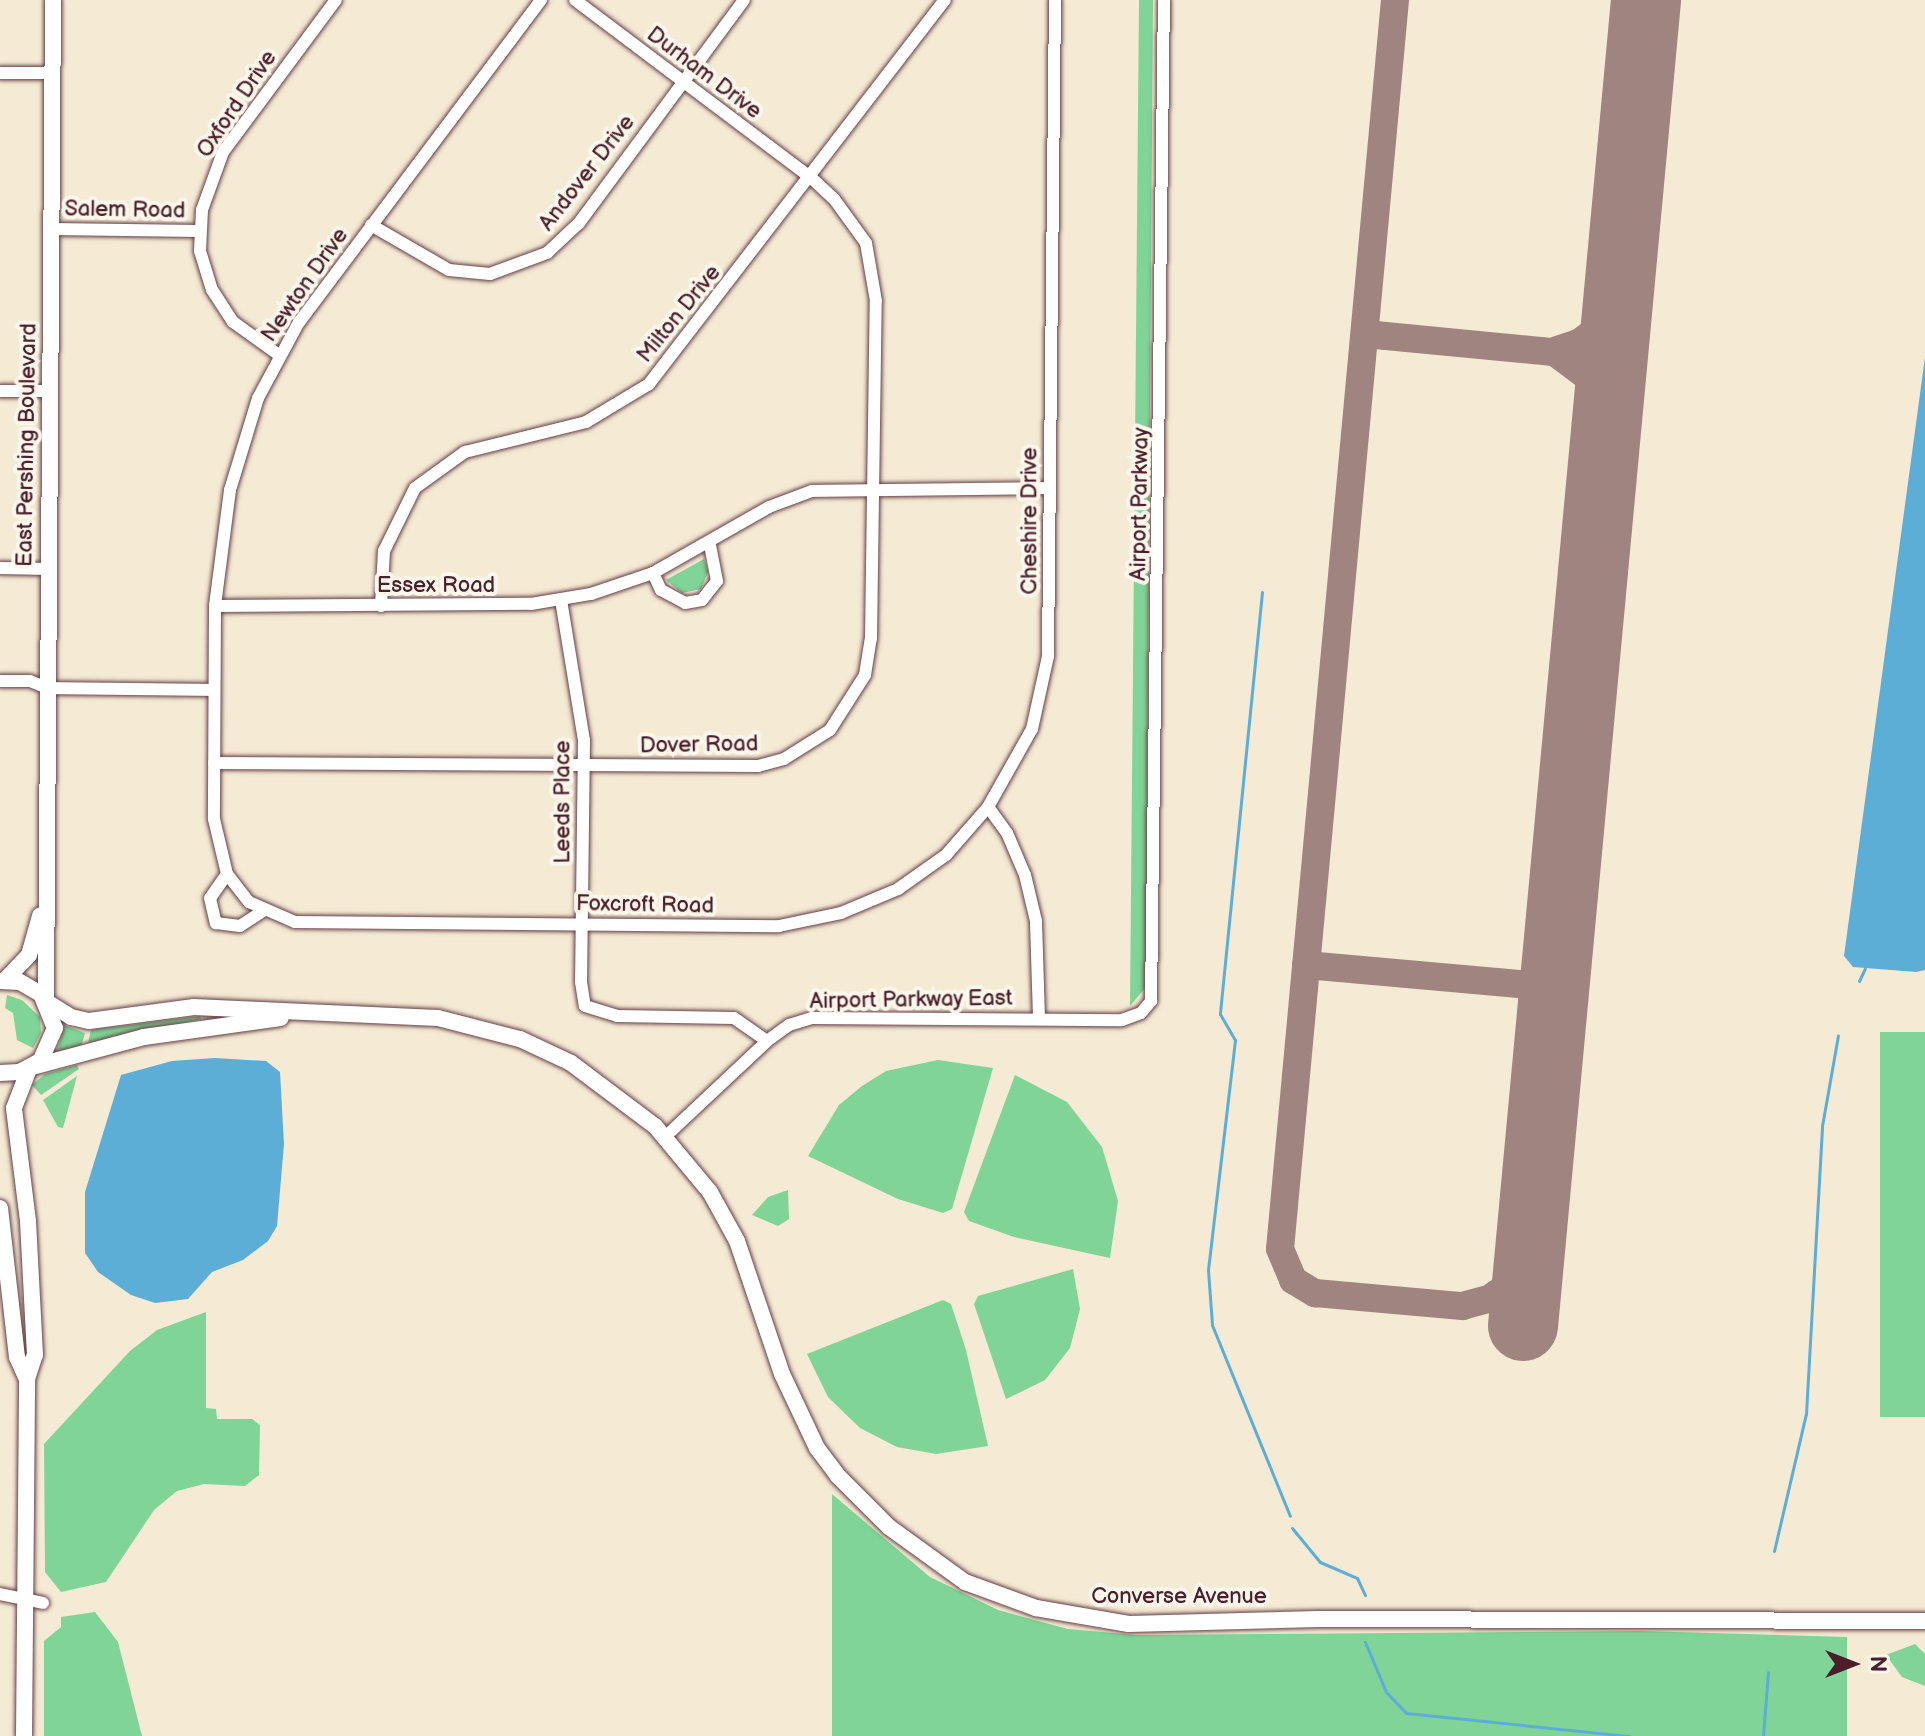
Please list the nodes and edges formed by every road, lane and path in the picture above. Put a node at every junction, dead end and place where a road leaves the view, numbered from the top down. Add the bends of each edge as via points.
1 (53, 0) edge
2 (336, 0) edge
3 (541, 0) edge
4 (575, 0) edge
5 (744, 0) edge
6 (945, 0) edge
7 (1055, 0) edge
8 (1164, 0) edge
9 (0, 73) edge
10 (52, 73) junction
11 (681, 83) junction
12 (810, 177) junction
13 (371, 225) junction
14 (51, 229) junction
15 (199, 231) junction
16 (279, 355) junction
17 (0, 391) edge
18 (50, 391) junction
19 (873, 486) junction
20 (1050, 488) junction
21 (710, 544) junction
22 (0, 568) edge
23 (48, 569) junction
24 (653, 573) junction
25 (561, 600) junction
26 (215, 606) junction
27 (381, 606) junction
28 (0, 681) edge
29 (47, 688) junction
30 (214, 690) junction
31 (214, 763) junction
32 (584, 766) junction
33 (988, 807) junction
34 (227, 874) junction
35 (45, 891) junction
36 (263, 911) junction
37 (582, 924) junction
38 (2, 981) edge
39 (47, 1001) junction
40 (1148, 1006) joint
41 (292, 1015) junction
42 (1039, 1018) junction
43 (767, 1041) junction
44 (30, 1068) junction
45 (0, 1073) edge
46 (666, 1136) junction
47 (0, 1208) edge
48 (27, 1379) junction
49 (0, 1594) edge
50 (19, 1601) junction
51 (43, 1603) dead end
52 (0, 1609) edge
53 (1925, 1621) edge
54 (24, 1736) edge

1 - 10 main road, East Pershing Boulevard
2 - 15 street, Oxford Drive via 223,152 207,188
3 - 13 street, Newton Drive
4 - 11 street, Durham Drive
5 - 11 street, Andover Drive
6 - 12 street, Milton Drive
7 - 20 street, Cheshire Drive
8 - 40 street, Airport Parkway via 1155,972
9 - 10 street
10 - 14 main road, East Pershing Boulevard
11 - 12 street, Durham Drive
11 - 13 street, Andover Drive via 579,223 531,263 490,274 449,270
12 - 19 street, Dover Road via 852,220 873,268
12 - 27 street, Milton Drive via 649,384 586,422 484,445 430,473 390,529
13 - 16 street, Newton Drive
14 - 15 street, Salem Road
14 - 18 main road, East Pershing Boulevard
15 - 16 street, Oxford Drive via 204,272 221,307
16 - 26 street, Newton Drive via 258,398 230,490
17 - 18 street
18 - 23 main road, East Pershing Boulevard
19 - 20 street, Essex Road
19 - 21 street, Essex Road via 792,497
19 - 32 street, Dover Road via 871,639 865,675 830,730 784,759 758,766
20 - 33 street, Cheshire Drive via 1050,623 1042,693 1017,763
21 - 24 street, Essex Road
21 - 24 street via 717,581 702,600 672,599
22 - 23 street
23 - 29 main road, East Pershing Boulevard
24 - 25 street, Essex Road
25 - 27 street, Essex Road
25 - 32 street, Leeds Place via 578,686
26 - 27 street, Essex Road
26 - 30 street, Newton Drive
28 - 29 street via 30,681
29 - 30 street
29 - 35 main road, East Pershing Boulevard
30 - 31 street
31 - 32 street, Dover Road
31 - 34 street via 215,843
32 - 37 street, Leeds Place
33 - 37 street, Foxcroft Road via 922,875 841,913 766,926
33 - 42 street via 1007,833 1025,875 1036,921
34 - 36 street
34 - 36 street via 210,898 216,923 240,926
35 - 38 main road, East Pershing Boulevard via 32,950
35 - 39 main road, East Pershing Boulevard
36 - 37 street, Foxcroft Road via 314,923
37 - 43 street, Leeds Place via 581,995 594,1012 734,1018
38 - 39 main road, East Pershing Boulevard via 28,985
39 - 41 main road, Converse Avenue via 71,1017 89,1021 186,1007
39 - 44 main road, East Pershing Boulevard via 53,1038
40 - 42 street, Airport Parkway East via 1122,1020
41 - 44 main road, Converse Avenue via 144,1037
41 - 46 main road, Converse Avenue via 438,1018 520,1039 607,1085
42 - 43 street, Airport Parkway East via 812,1018 789,1025
43 - 46 street, Airport Parkway East
44 - 45 main road
44 - 48 main road, East Pershing Boulevard via 14,1108 34,1289 35,1355
46 - 53 main road, Converse Avenue via 710,1192 737,1241 773,1353 817,1448 863,1504 965,1582 1036,1608 1129,1624 1318,1619
47 - 48 main road, East Pershing Boulevard via 17,1357
48 - 50 main road, East Pershing Boulevard
49 - 50 street
50 - 51 street
50 - 52 street
50 - 54 main road, East Pershing Boulevard

